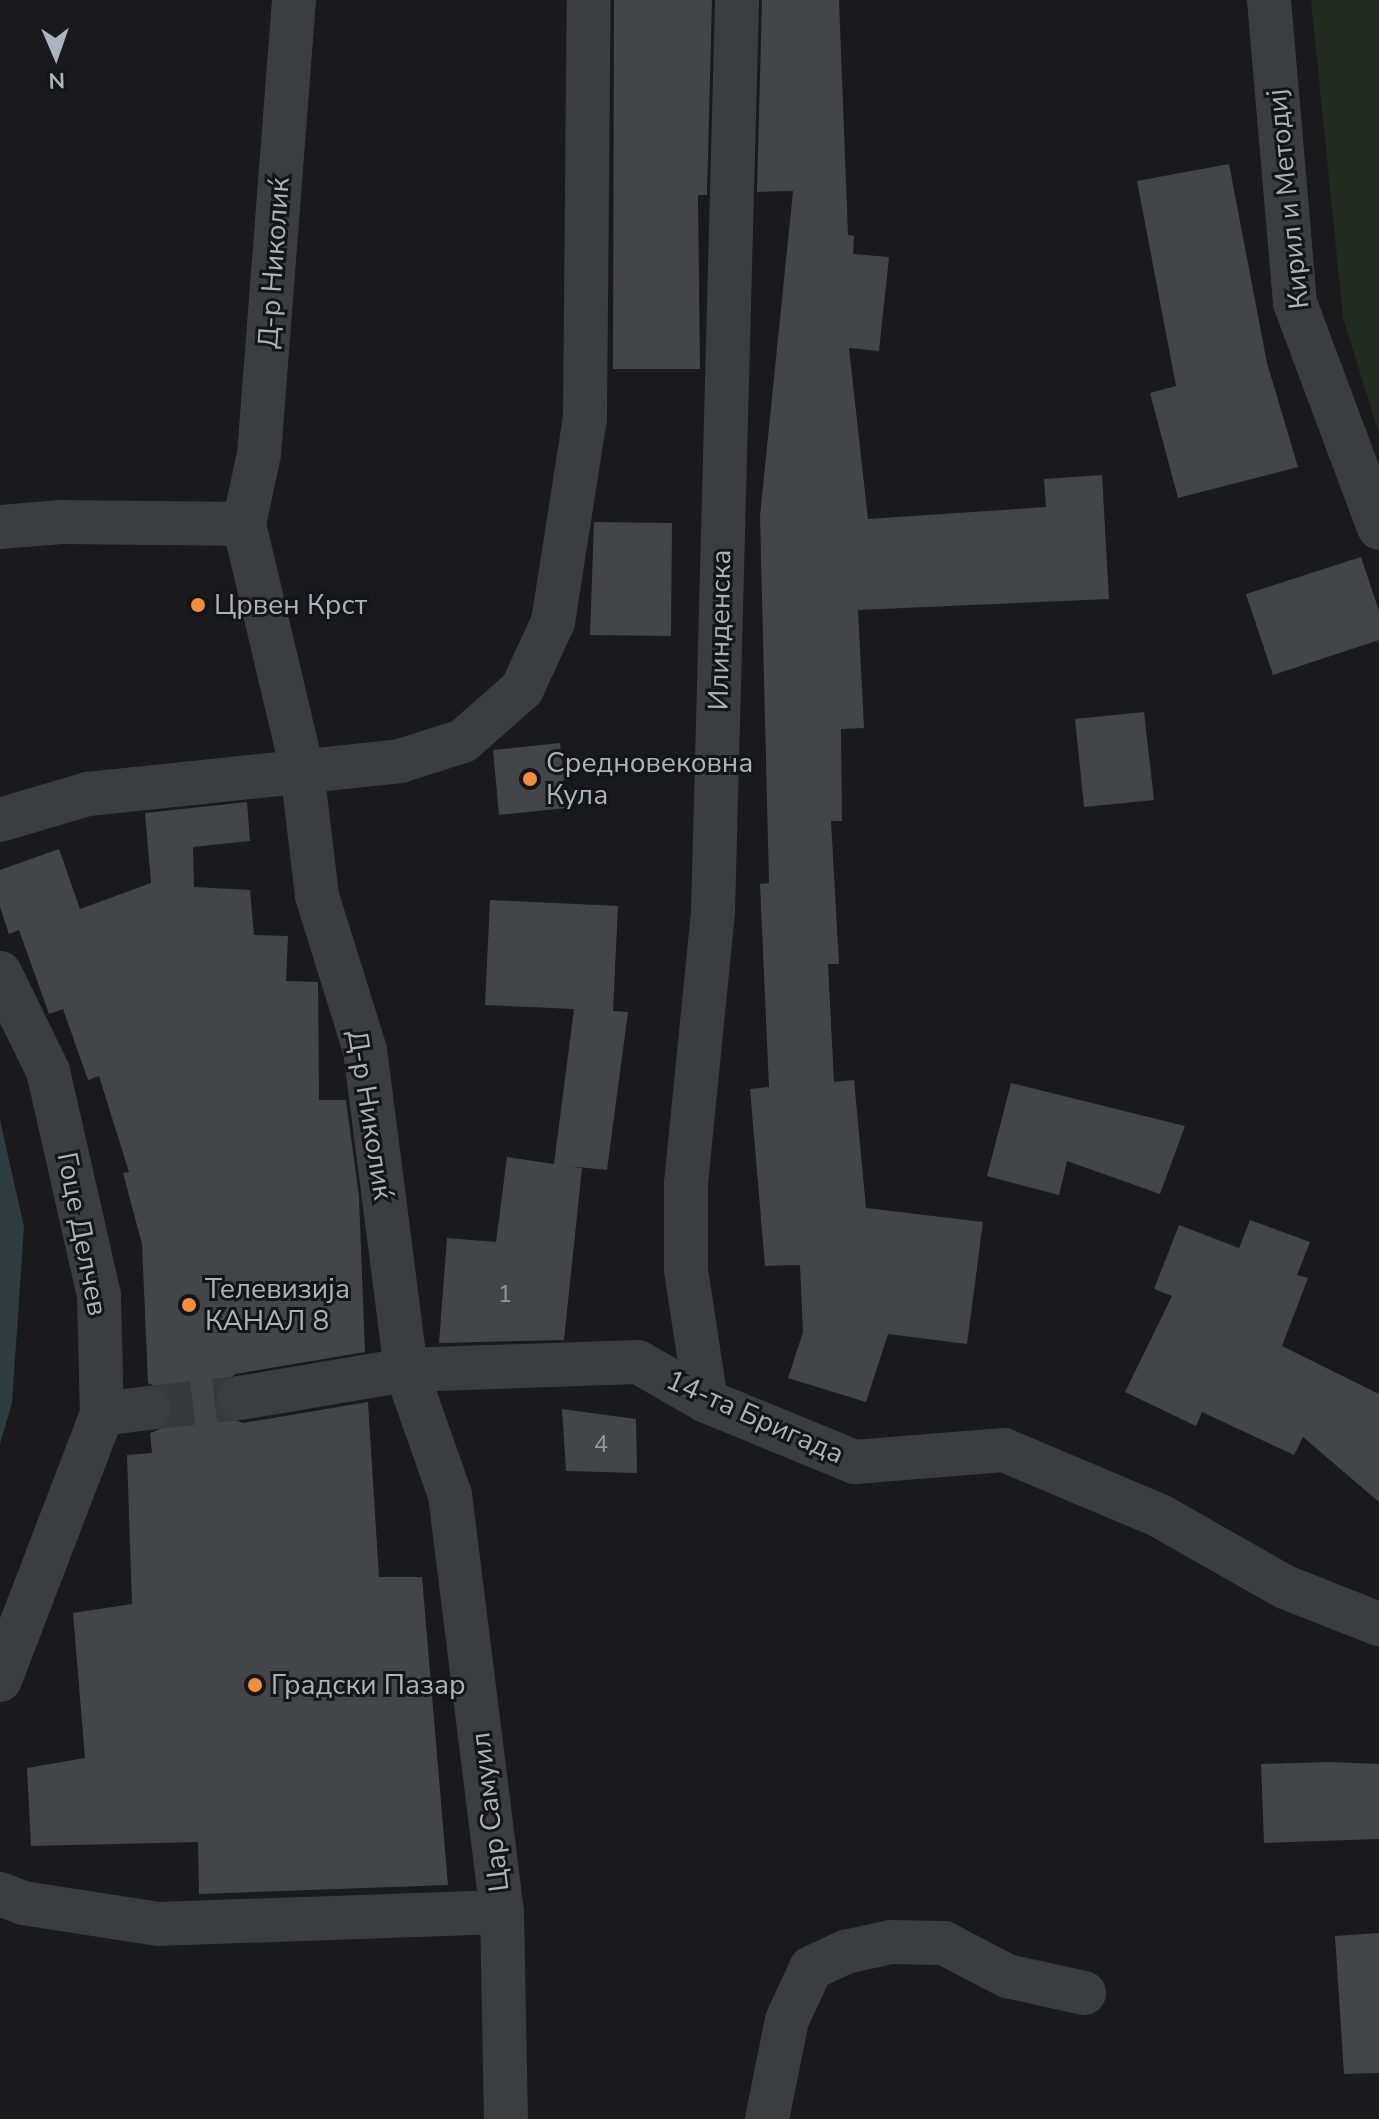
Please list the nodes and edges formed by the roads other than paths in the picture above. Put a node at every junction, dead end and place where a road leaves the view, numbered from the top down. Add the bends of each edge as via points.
1 (294, 0) edge
2 (589, 0) edge
3 (737, 0) edge
4 (1269, 0) edge
5 (244, 524) junction
6 (0, 527) edge
7 (1379, 528) edge
8 (302, 770) junction
9 (0, 820) edge
10 (0, 973) edge
11 (406, 1370) junction
12 (240, 1398) tunnel mouth
13 (706, 1401) junction
14 (149, 1408) tunnel mouth
15 (102, 1414) junction
16 (1375, 1613) edge
17 (0, 1680) edge
18 (0, 1894) edge
19 (502, 1912) junction
20 (1084, 1993) dead end
21 (506, 2119) edge
22 (767, 2119) edge

1 - 5 street, Д-р Николиќ via 259,454
2 - 8 street via 585,418 553,622 522,689 463,741 400,761
3 - 13 street, Илинденска via 713,912 686,1183 686,1270
4 - 7 street, Кирил и Методиј via 1295,303
5 - 6 street via 61,522
5 - 8 street, Д-р Николиќ
8 - 9 street via 88,794
8 - 11 street, Д-р Николиќ via 317,896 365,1050
10 - 15 street, Гоце Делчев via 48,1071 99,1295
11 - 12 street, 14-та Бригада
11 - 13 street, 14-та Бригада via 638,1362
11 - 19 street, Цар Самуил via 450,1495
13 - 16 street, 14-та Бригада via 855,1462 1004,1450 1160,1516 1285,1587
14 - 15 street
15 - 17 street, Гоце Делчев
18 - 19 street via 23,1903 158,1924
19 - 21 street, Цар Самуил
20 - 22 street via 1007,1976 944,1943 891,1942 845,1952 811,1968 787,2020

